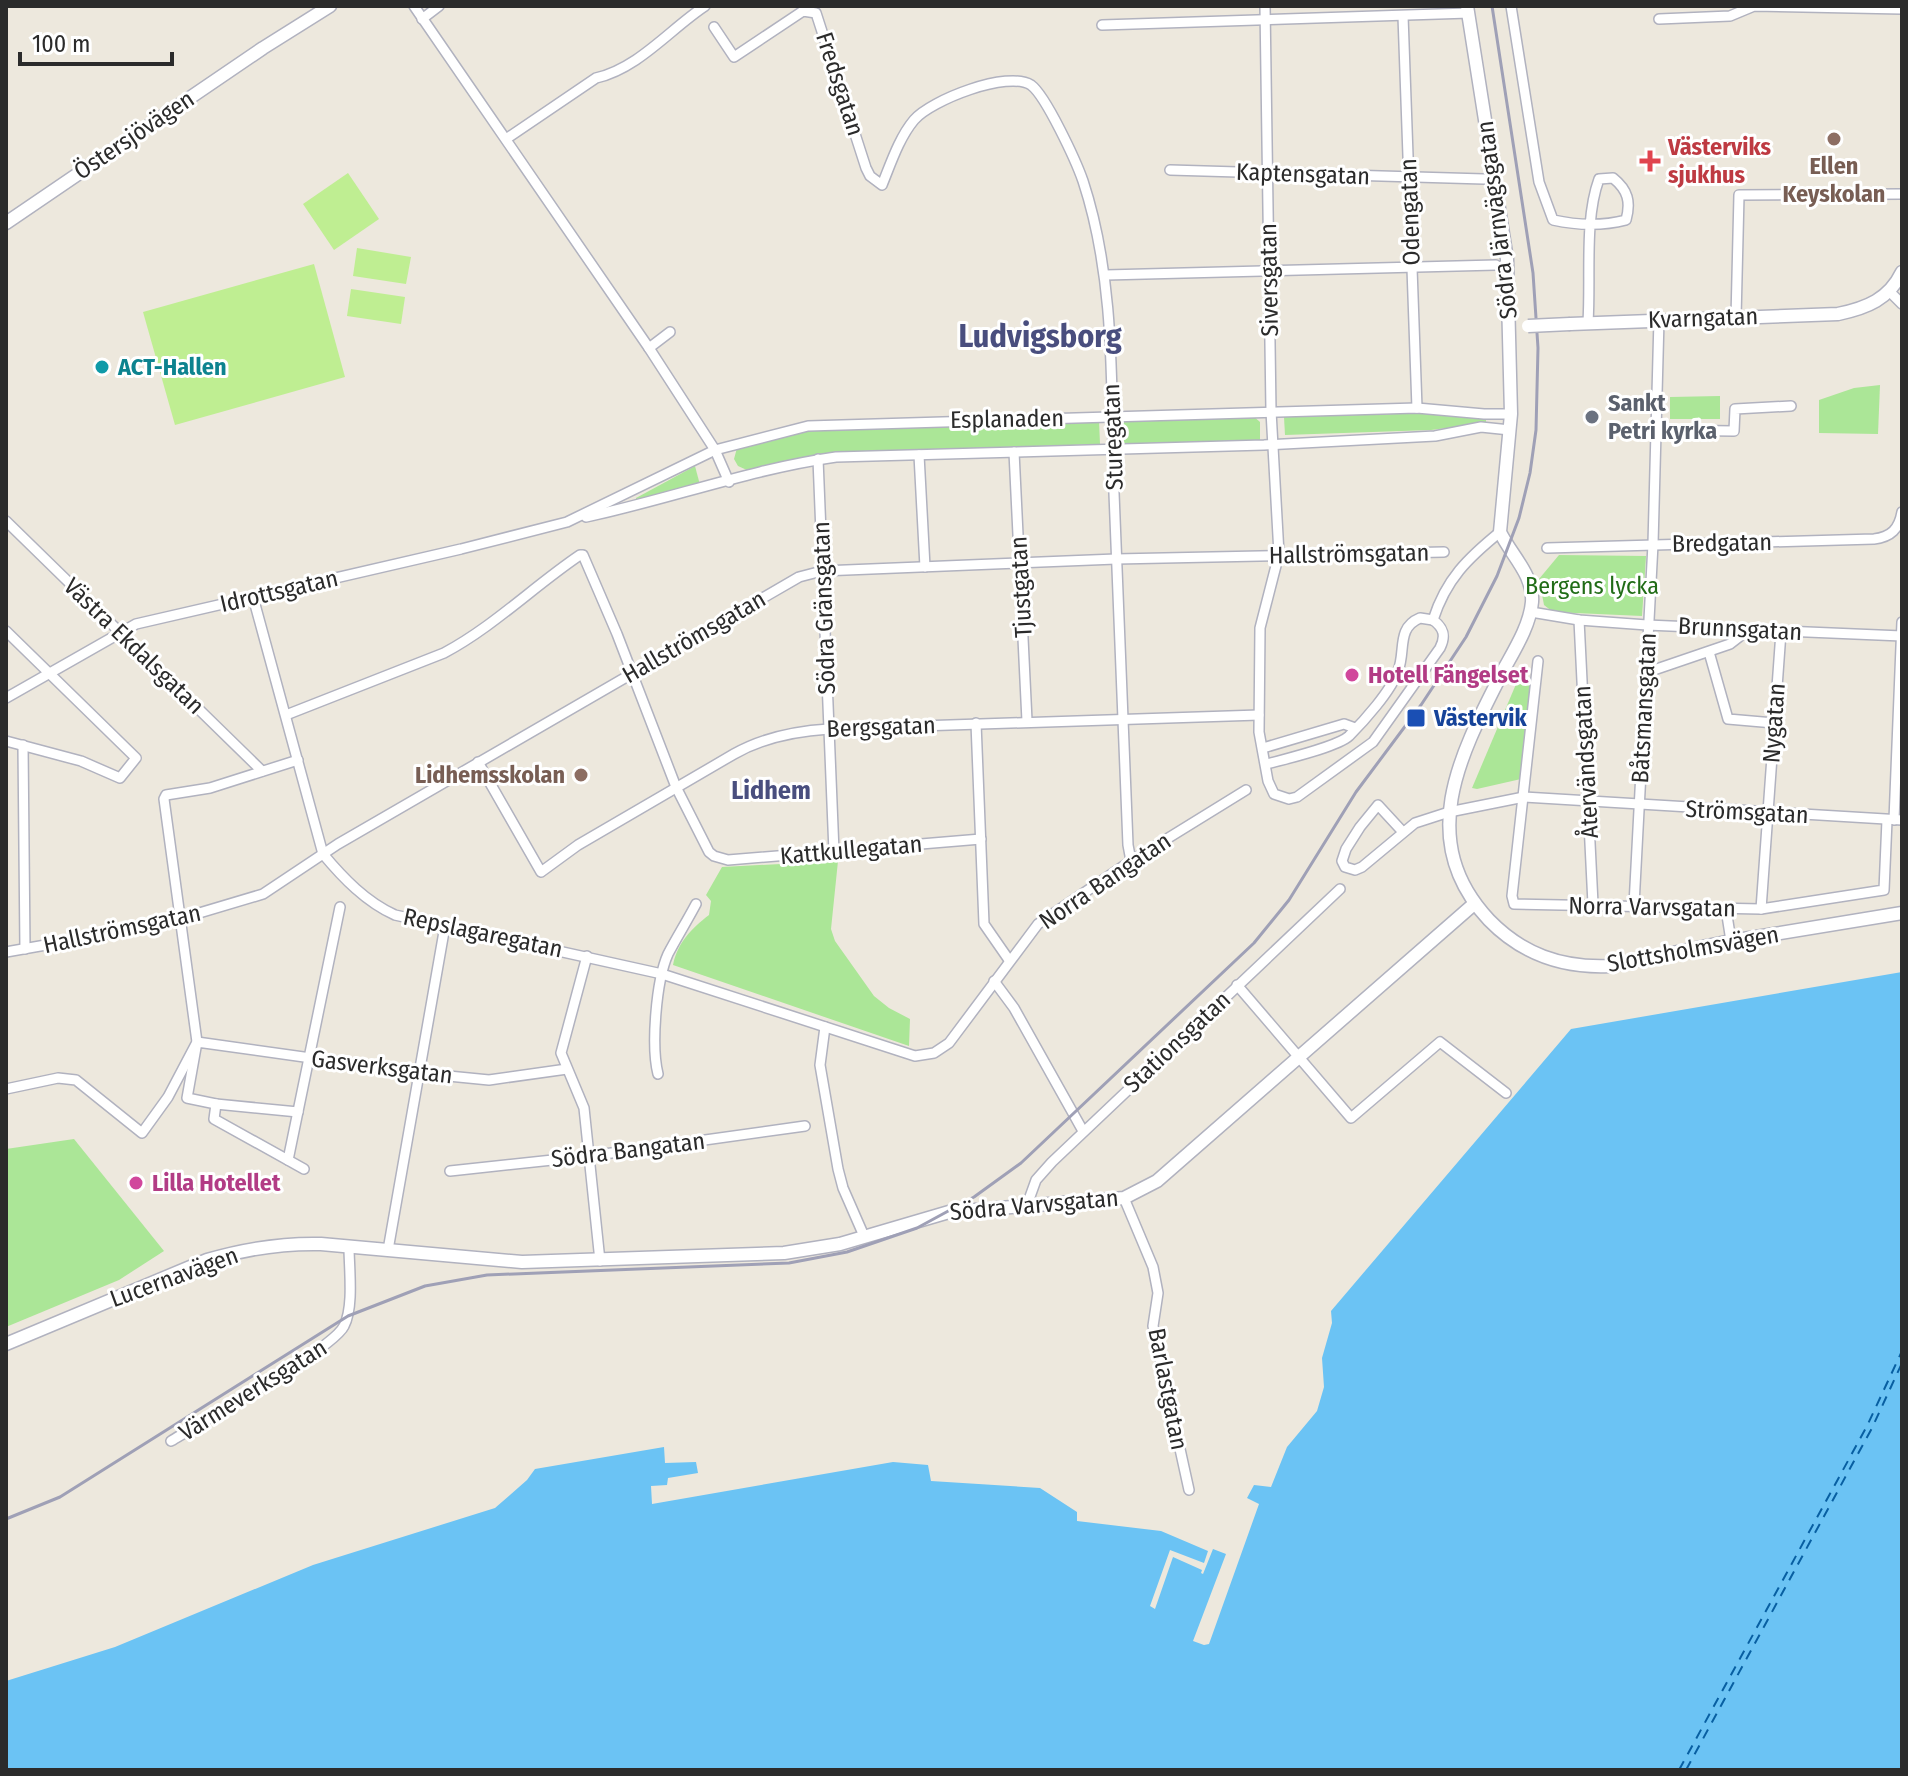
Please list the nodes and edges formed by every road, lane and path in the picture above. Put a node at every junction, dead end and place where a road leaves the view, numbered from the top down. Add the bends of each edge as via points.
1 (314, 6) edge
2 (330, 6) edge
3 (414, 6) edge
4 (439, 6) edge
5 (705, 6) edge
6 (1265, 6) edge
7 (1511, 6) edge
8 (1754, 6) edge
9 (1902, 9) edge
10 (1468, 10) edge
11 (1403, 16) junction
12 (422, 19) junction
13 (1659, 19) dead end
14 (1265, 20) junction
15 (1102, 25) dead end
16 (714, 27) dead end
17 (263, 48) junction
18 (506, 139) junction
19 (1170, 170) dead end
20 (1268, 173) junction
21 (1409, 177) junction
22 (1484, 179) dead end
23 (882, 185) joint
24 (1902, 192) edge
25 (6, 223) edge
26 (1591, 223) junction
27 (1496, 265) dead end
28 (1411, 268) junction
29 (1268, 270) junction
30 (1902, 272) edge
31 (1106, 275) junction
32 (1890, 292) junction
33 (1902, 304) edge
34 (1736, 318) junction
35 (1659, 319) junction
36 (1588, 322) junction
37 (1510, 327) junction
38 (670, 332) dead end
39 (649, 348) junction
40 (1791, 406) dead end
41 (1417, 408) junction
42 (1271, 411) junction
43 (1511, 414) junction
44 (1111, 416) junction
45 (1510, 430) junction
46 (1656, 430) junction
47 (1274, 444) junction
48 (1113, 449) junction
49 (715, 450) junction
50 (1014, 452) junction
51 (919, 455) junction
52 (818, 459) junction
53 (729, 482) junction
54 (1902, 512) edge
55 (6, 521) edge
56 (569, 521) junction
57 (1500, 532) junction
58 (1898, 533) edge
59 (1653, 544) junction
60 (1547, 548) dead end
61 (1444, 552) dead end
62 (1279, 554) junction
63 (1116, 559) junction
64 (1020, 564) junction
65 (925, 567) junction
66 (822, 571) junction
67 (253, 597) junction
68 (1531, 612) junction
69 (1433, 620) junction
70 (1579, 620) junction
71 (1902, 622) edge
72 (1647, 625) junction
73 (1748, 630) junction
74 (6, 631) edge
75 (1781, 632) junction
76 (119, 633) junction
77 (1902, 636) edge
78 (1709, 652) junction
79 (1538, 661) dead end
80 (632, 672) junction
81 (50, 673) junction
82 (1645, 673) junction
83 (6, 698) edge
84 (286, 715) junction
85 (1259, 715) junction
86 (1123, 719) junction
87 (1027, 721) junction
88 (976, 723) junction
89 (1774, 723) junction
90 (1355, 728) junction
91 (829, 729) junction
92 (6, 741) edge
93 (23, 745) junction
94 (1263, 748) junction
95 (298, 760) junction
96 (478, 762) junction
97 (1267, 764) junction
98 (262, 771) junction
99 (676, 787) junction
100 (1246, 790) dead end
101 (1524, 797) junction
102 (1589, 802) junction
103 (1639, 806) junction
104 (1449, 812) junction
105 (1768, 814) junction
106 (1894, 820) edge
107 (1402, 831) junction
108 (981, 839) junction
109 (834, 852) junction
110 (323, 854) junction
111 (1131, 861) junction
112 (1340, 889) dead end
113 (696, 904) dead end
114 (1474, 904) junction
115 (1593, 904) junction
116 (1634, 905) junction
117 (340, 907) dead end
118 (1726, 909) junction
119 (1761, 909) junction
120 (1902, 913) edge
121 (179, 919) junction
122 (445, 926) junction
123 (1731, 941) junction
124 (25, 949) junction
125 (6, 952) edge
126 (587, 956) junction
127 (1009, 960) junction
128 (662, 974) junction
129 (994, 981) junction
130 (1237, 985) junction
131 (825, 1027) junction
132 (197, 1042) junction
133 (310, 1058) junction
134 (1300, 1058) junction
135 (567, 1069) junction
136 (418, 1073) junction
137 (658, 1074) dead end
138 (6, 1089) edge
139 (1506, 1093) dead end
140 (216, 1104) junction
141 (298, 1112) junction
142 (805, 1126) dead end
143 (1083, 1131) junction
144 (590, 1156) junction
145 (288, 1160) junction
146 (304, 1169) dead end
147 (450, 1171) dead end
148 (1124, 1198) junction
149 (1027, 1205) junction
150 (864, 1236) junction
151 (349, 1247) junction
152 (388, 1250) junction
153 (600, 1261) junction
154 (6, 1344) edge
155 (171, 1441) dead end
156 (1189, 1490) dead end

1 - 17 street, Östersjövägen
2 - 17 street, Östersjövägen
3 - 12 street
4 - 12 street
5 - 18 street via 635,61 596,78
6 - 14 street, Siversgatan
7 - 26 street via 1539,182 1553,220
8 - 9 street
8 - 13 street via 1730,16
10 - 11 street
10 - 37 street, Södra Järnvägsgatan via 1507,259
11 - 14 street
11 - 21 street, Odengatan
12 - 18 street
14 - 15 street
14 - 20 street, Siversgatan
16 - 23 street, Fredsgatan via 734,57 803,11 816,13 866,168
17 - 25 street, Östersjövägen
18 - 39 street
19 - 20 street, Kaptensgatan
20 - 21 street, Kaptensgatan
20 - 29 street, Siversgatan
21 - 22 street, Kaptensgatan
21 - 28 street, Odengatan
23 - 31 street, Sturegatan via 905,133 921,112 1001,81 1023,82 1039,94 1081,175
24 - 34 street via 1739,195
26 - 26 street via 1626,220 1630,205 1613,178 1599,179
26 - 36 street
27 - 28 street
28 - 29 street
28 - 41 street, Odengatan
29 - 31 street
29 - 42 street, Siversgatan
30 - 32 street
31 - 44 street, Sturegatan
32 - 33 street
32 - 34 street, Kvarngatan via 1866,307 1838,314
34 - 35 street, Kvarngatan
35 - 36 street, Kvarngatan
35 - 46 street, Båtsmansgatan
36 - 37 street, Kvarngatan, bridge
37 - 43 street, Södra Järnvägsgatan
38 - 39 street
39 - 49 street
40 - 46 street via 1735,409 1734,431
41 - 42 street, Esplanaden
41 - 43 street, Esplanaden
42 - 44 street, Esplanaden
42 - 47 street, Siversgatan
43 - 45 street, Södra Järnvägsgatan
44 - 48 street, Sturegatan
44 - 49 street, Esplanaden via 828,424
45 - 47 street, Esplanaden via 1481,427 1435,436
45 - 57 street, Södra Järnvägsgatan
46 - 59 street, Båtsmansgatan
47 - 48 street, Esplanaden
47 - 62 street, Siversgatan
48 - 50 street, Esplanaden
48 - 63 street, Sturegatan
49 - 53 street
49 - 56 street, Esplanaden
50 - 51 street, Esplanaden
50 - 64 street, Tjustgatan
51 - 52 street, Esplanaden
51 - 65 street
52 - 53 street, Esplanaden
52 - 66 street, Södra Gränsgatan
53 - 56 street, Esplanaden
54 - 58 street
55 - 76 street, Västra Ekdalsgatan
56 - 67 street, Idrottsgatan
57 - 68 street via 1529,580
57 - 69 street via 1459,568
58 - 59 street, Bredgatan via 1874,539
59 - 60 street, Bredgatan
59 - 72 street, Båtsmansgatan
61 - 62 street, Hallströmsgatan
62 - 63 street, Hallströmsgatan
62 - 85 street, Siversgatan via 1260,628
63 - 64 street, Hallströmsgatan
63 - 86 street, Sturegatan
64 - 65 street, Hallströmsgatan
64 - 87 street, Tjustgatan
65 - 66 street, Hallströmsgatan
66 - 80 street, Hallströmsgatan via 799,577
66 - 91 street, Södra Gränsgatan
67 - 76 street, Idrottsgatan via 156,618
67 - 84 street, Repslagaregatan
68 - 70 street, Brunnsgatan
68 - 104 street, Slottsholmsvägen via 1461,756
69 - 90 street via 1420,618 1407,625 1396,677
69 - 97 street, Siversgatan via 1444,633 1440,648 1373,742 1297,797 1279,797 1270,789
70 - 72 street, Brunnsgatan
70 - 102 street, Återvändsgatan
71 - 77 street
72 - 73 street, Brunnsgatan
72 - 82 street, Båtsmansgatan
73 - 75 street, Brunnsgatan
73 - 78 street
74 - 81 street
75 - 77 street, Brunnsgatan
75 - 89 street, Nygatan
76 - 81 street, Idrottsgatan
76 - 98 street, Västra Ekdalsgatan
77 - 106 street
78 - 82 street
78 - 89 street via 1728,719
79 - 101 street
80 - 84 street via 586,557 580,555 467,641
80 - 96 street, Hallströmsgatan
80 - 99 street
81 - 83 street, Idrottsgatan
81 - 93 street via 136,758 120,778
82 - 103 street, Båtsmansgatan
84 - 95 street, Repslagaregatan
85 - 86 street, Bergsgatan
85 - 94 street, Siversgatan
86 - 87 street, Bergsgatan
86 - 111 street, Sturegatan
87 - 88 street, Bergsgatan
88 - 91 street, Bergsgatan
88 - 108 street
89 - 105 street, Nygatan
90 - 94 street via 1344,724
90 - 97 street via 1337,743
91 - 99 street, Bergsgatan via 788,733 749,745
91 - 109 street, Södra Gränsgatan
92 - 93 street
93 - 124 street
94 - 97 street, Siversgatan
95 - 98 street
95 - 110 street, Repslagaregatan
96 - 99 street, Bergsgatan via 541,872
96 - 110 street, Hallströmsgatan
98 - 121 street via 166,795
99 - 109 street, Kattkullegatan via 709,852 721,859
100 - 111 street, Norra Bangatan
101 - 102 street, Strömsgatan
101 - 104 street, Strömsgatan
101 - 115 street, Norra Varvsgatan via 1514,904
102 - 103 street, Strömsgatan
102 - 115 street, Återvändsgatan
103 - 105 street, Strömsgatan
103 - 116 street, Båtsmansgatan
104 - 107 street
104 - 114 street, Slottsholmsvägen via 1451,848
105 - 106 street, Strömsgatan
105 - 119 street, Nygatan
106 - 119 street, Norra Varvsgatan via 1884,890
107 - 107 street via 1378,805 1346,849 1345,867 1362,867
108 - 109 street, Kattkullegatan
108 - 127 street via 984,924
110 - 121 street, Hallströmsgatan via 263,894
110 - 122 street, Repslagaregatan via 386,911
111 - 127 street, Norra Bangatan via 1038,924
112 - 130 street, Stationsgatan
113 - 128 street
114 - 123 street, Slottsholmsvägen via 1515,943 1570,964 1609,966
114 - 134 street, Södra Varvsgatan
115 - 116 street, Norra Varvsgatan
116 - 118 street, Norra Varvsgatan
117 - 133 street
118 - 119 street, Norra Varvsgatan
118 - 123 street
120 - 123 street, Slottsholmsvägen
121 - 124 street, Hallströmsgatan
121 - 132 street
122 - 126 street, Repslagaregatan
122 - 136 street
124 - 125 street, Hallströmsgatan
126 - 128 street, Repslagaregatan
126 - 135 street via 561,1053
127 - 129 street, Norra Bangatan
128 - 131 street, Repslagaregatan
128 - 137 street via 653,1054
129 - 131 street, Norra Bangatan via 949,1043 925,1056
129 - 143 street
130 - 134 street
130 - 143 street, Stationsgatan
131 - 150 street via 820,1065 838,1169
132 - 133 street, Gasverksgatan
132 - 138 street via 142,1133 76,1080 58,1078
132 - 140 street via 187,1098
133 - 136 street, Gasverksgatan
133 - 141 street
134 - 139 street via 1351,1118 1440,1042
134 - 148 street, Södra Varvsgatan via 1157,1181
135 - 136 street, Gasverksgatan via 489,1080
135 - 144 street via 584,1108
136 - 152 street
140 - 141 street
140 - 145 street via 214,1119
141 - 145 street
142 - 144 street, Södra Bangatan
143 - 149 street, Stationsgatan via 1042,1172
144 - 147 street, Södra Bangatan
144 - 153 street
145 - 146 street
148 - 149 street, Södra Varvsgatan
148 - 156 street, Barlastgatan via 1153,1267 1158,1293 1153,1326
149 - 150 street, Södra Varvsgatan via 936,1214
150 - 153 street, Södra Varvsgatan via 784,1253
151 - 152 street, Södra Varvsgatan
151 - 154 street, Lucernavägen via 289,1243 207,1260
151 - 155 street, Värmeverksgatan via 348,1316 341,1332
152 - 153 street, Södra Varvsgatan via 522,1262

